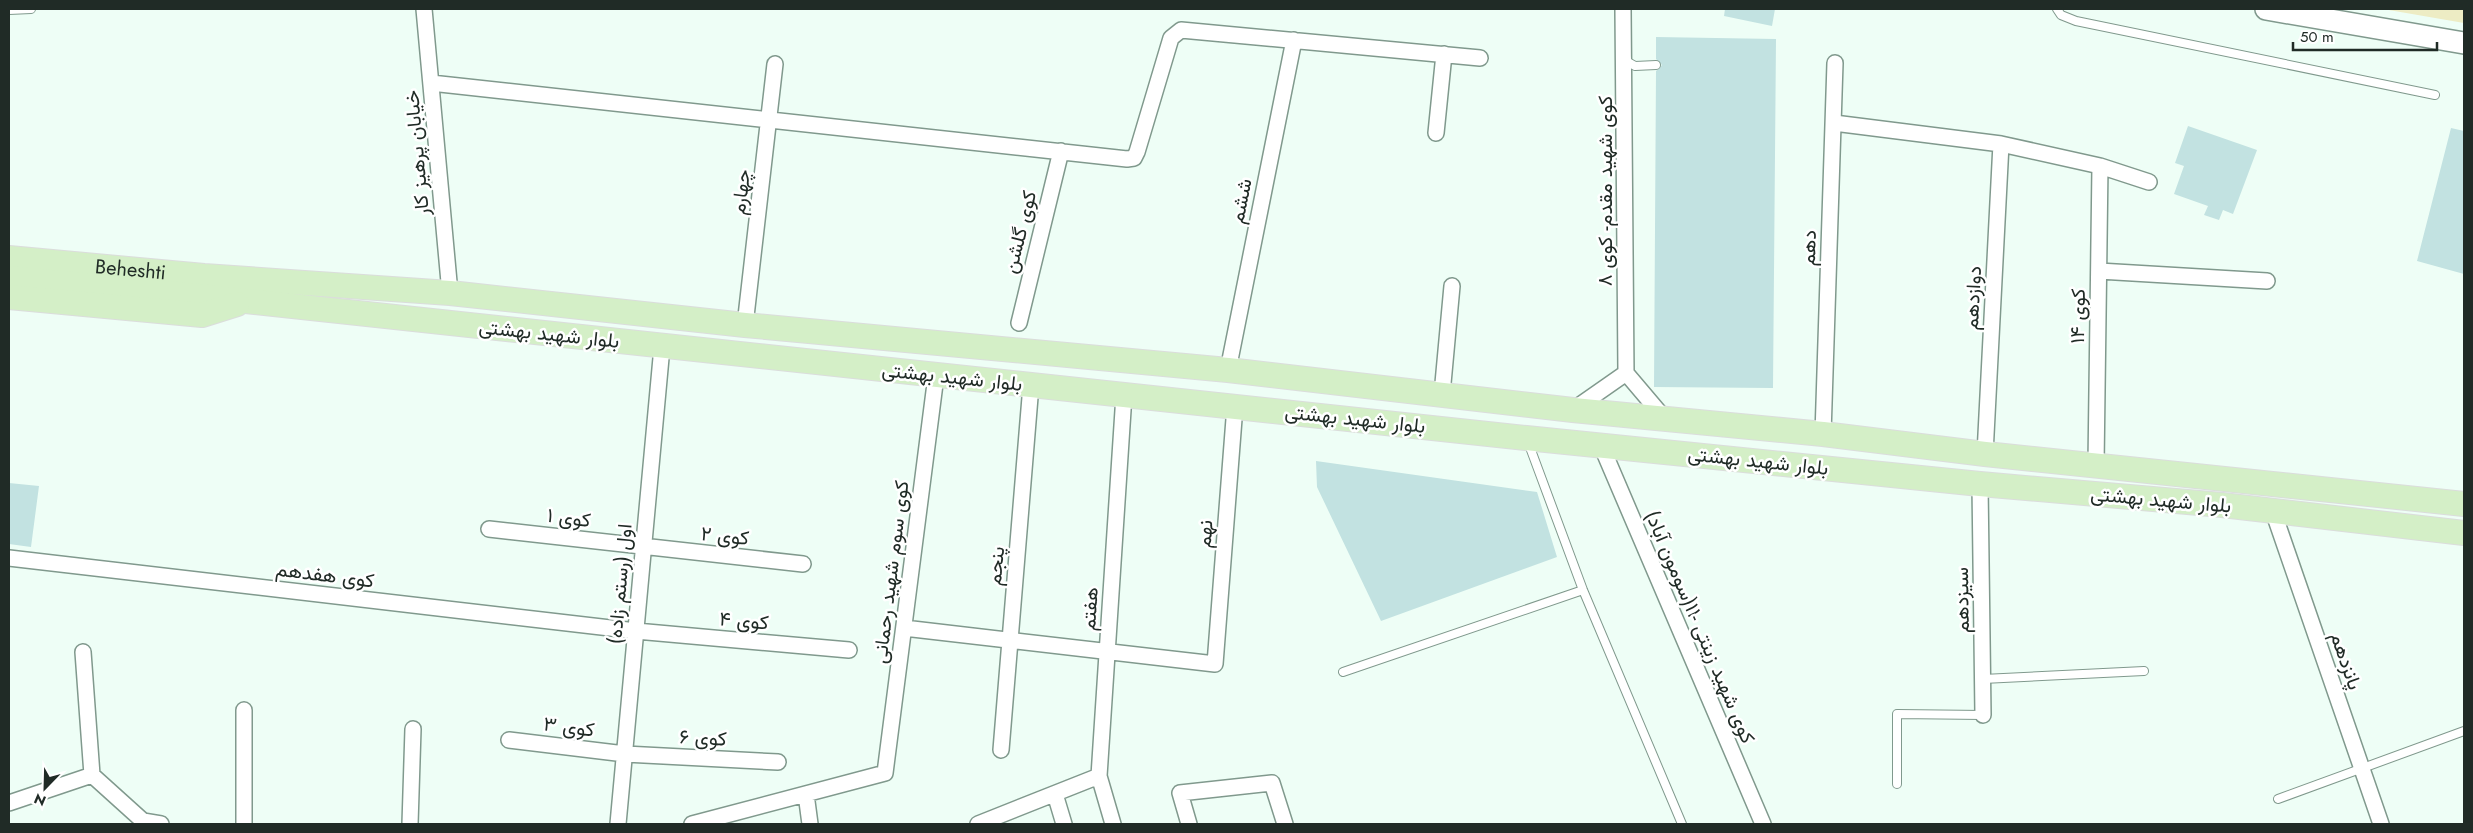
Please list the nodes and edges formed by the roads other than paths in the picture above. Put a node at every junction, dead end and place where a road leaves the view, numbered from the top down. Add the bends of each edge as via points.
1 (31, 9) edge
2 (424, 9) edge
3 (1623, 9) edge
4 (2058, 9) edge
5 (2266, 9) edge
6 (9, 10) edge
7 (1294, 40) junction
8 (2464, 43) edge
9 (1625, 53) junction
10 (1444, 54) junction
11 (1480, 58) dead end
12 (1835, 62) dead end
13 (775, 64) dead end
14 (1656, 66) dead end
15 (430, 83) junction
16 (2435, 95) dead end
17 (770, 119) junction
18 (1834, 124) junction
19 (1436, 133) dead end
20 (2001, 144) junction
21 (1061, 151) junction
22 (2100, 166) junction
23 (2149, 182) dead end
24 (9, 242) edge
25 (9, 258) edge
26 (2099, 272) junction
27 (9, 278) edge
28 (2266, 281) dead end
29 (1452, 286) dead end
30 (250, 290) junction
31 (450, 293) junction
32 (9, 297) edge
33 (1019, 323) dead end
34 (745, 325) junction
35 (662, 347) junction
36 (1228, 370) junction
37 (1626, 373) junction
38 (936, 376) junction
39 (1031, 385) junction
40 (1442, 394) junction
41 (1124, 395) junction
42 (1235, 406) junction
43 (1573, 410) junction
44 (1665, 418) junction
45 (1823, 434) junction
46 (1526, 438) junction
47 (1601, 444) junction
48 (1985, 454) junction
49 (2096, 465) junction
50 (2221, 478) junction
51 (1980, 484) junction
52 (2464, 504) edge
53 (2222, 505) junction
54 (2273, 511) junction
55 (489, 528) dead end
56 (2464, 533) edge
57 (643, 548) junction
58 (9, 558) edge
59 (803, 564) dead end
60 (1583, 590) junction
61 (904, 628) junction
62 (636, 631) junction
63 (1010, 640) junction
64 (848, 650) dead end
65 (83, 652) dead end
66 (1107, 652) junction
67 (2144, 671) dead end
68 (1343, 672) dead end
69 (1983, 679) junction
70 (244, 710) dead end
71 (1983, 715) joint
72 (413, 729) dead end
73 (2464, 731) edge
74 (509, 740) dead end
75 (1001, 750) dead end
76 (625, 754) junction
77 (778, 762) dead end
78 (2362, 769) junction
79 (92, 775) junction
80 (1099, 776) junction
81 (1897, 784) dead end
82 (806, 794) junction
83 (1055, 794) junction
84 (2278, 799) dead end
85 (9, 803) edge
86 (1009, 819) edge
87 (161, 824) edge
88 (244, 824) edge
89 (410, 824) edge
90 (618, 824) edge
91 (692, 824) edge
92 (810, 824) edge
93 (978, 824) edge
94 (1064, 824) edge
95 (1113, 824) edge
96 (1189, 824) edge
97 (1285, 824) edge
98 (1682, 824) edge
99 (1763, 824) edge
100 (2381, 824) edge

1 - 6 lane
2 - 15 street, خیابان پرهیز کار
3 - 9 street, کوی شهید مقدم- کوی ۸
4 - 16 lane via 2061,15 2076,21
5 - 8 main road
7 - 10 street
7 - 21 street via 1181,30 1171,38 1134,158
7 - 36 street, ششم
9 - 14 lane via 1628,62 1635,66
9 - 37 street, کوی شهید مقدم- کوی ۸
10 - 11 street
10 - 19 street
12 - 18 street, دهم
13 - 17 street, چهارم
15 - 17 street
15 - 31 street, خیابان پرهیز کار
17 - 21 street
17 - 34 street, چهارم
18 - 20 street
18 - 45 street, دهم
20 - 22 street
20 - 48 street, دوازدهم
21 - 33 street, کوی گلشن
22 - 23 street
22 - 26 street, کوی ۱۴
24 - 30 main road via 204,261
25 - 30 main road, Beheshti
26 - 28 street
26 - 49 street, کوی ۱۴
27 - 30 main road, Beheshti
29 - 40 street
30 - 31 main road, بلوار شهید بهشتی
30 - 32 main road via 202,315
30 - 35 main road, بلوار شهید بهشتی
31 - 34 main road, بلوار شهید بهشتی
34 - 36 main road, بلوار شهید بهشتی
35 - 38 main road, بلوار شهید بهشتی
35 - 57 street, اول (رستم زاده)
36 - 40 main road, بلوار شهید بهشتی
37 - 43 street
37 - 44 street
38 - 39 main road, بلوار شهید بهشتی
38 - 61 street, کوی سوم شهید رحمانی
39 - 41 main road, بلوار شهید بهشتی
39 - 63 street, پنجم
40 - 43 main road, بلوار شهید بهشتی
41 - 42 main road, بلوار شهید بهشتی
41 - 66 street, هفتم
42 - 46 main road, بلوار شهید بهشتی
42 - 66 street, نهم via 1215,664
43 - 44 main road, بلوار شهید بهشتی
44 - 45 main road, بلوار شهید بهشتی
45 - 48 main road, بلوار شهید بهشتی
46 - 47 main road, بلوار شهید بهشتی
46 - 60 lane
47 - 51 main road, بلوار شهید بهشتی
47 - 99 street, کوی شهید زینتی -۱۱(سومون آباد)
48 - 49 main road, بلوار شهید بهشتی
49 - 50 main road, بلوار شهید بهشتی
50 - 52 main road, بلوار شهید بهشتی
50 - 53 main road
51 - 53 main road, بلوار شهید بهشتی
51 - 69 street, سیزدهم
53 - 54 main road, بلوار شهید بهشتی
54 - 56 main road, بلوار شهید بهشتی
54 - 78 street, پانزدهم
55 - 57 street, کوی ۱
57 - 59 street, کوی ۲
57 - 62 street, اول (رستم زاده)
58 - 62 street, کوی هفدهم
60 - 68 lane
60 - 98 lane
61 - 63 street
61 - 82 street, کوی سوم شهید رحمانی via 885,773
62 - 64 street, کوی ۴
62 - 76 street, اول (رستم زاده)
63 - 66 street
63 - 75 street, پنجم
65 - 79 street
66 - 80 street, هفتم
67 - 69 lane
69 - 71 street, سیزدهم
70 - 88 street
71 - 81 lane via 1897,714
72 - 89 street
73 - 78 lane
74 - 76 street, کوی ۳
76 - 77 street, کوی ۶
76 - 90 street, اول (رستم زاده)
78 - 84 lane
78 - 100 street, پانزدهم
79 - 85 street
79 - 87 street via 143,822
80 - 83 street
80 - 95 street, هفتم
82 - 91 street
82 - 92 street
83 - 86 street
83 - 94 street
86 - 93 street
96 - 97 street via 1180,793 1272,783

